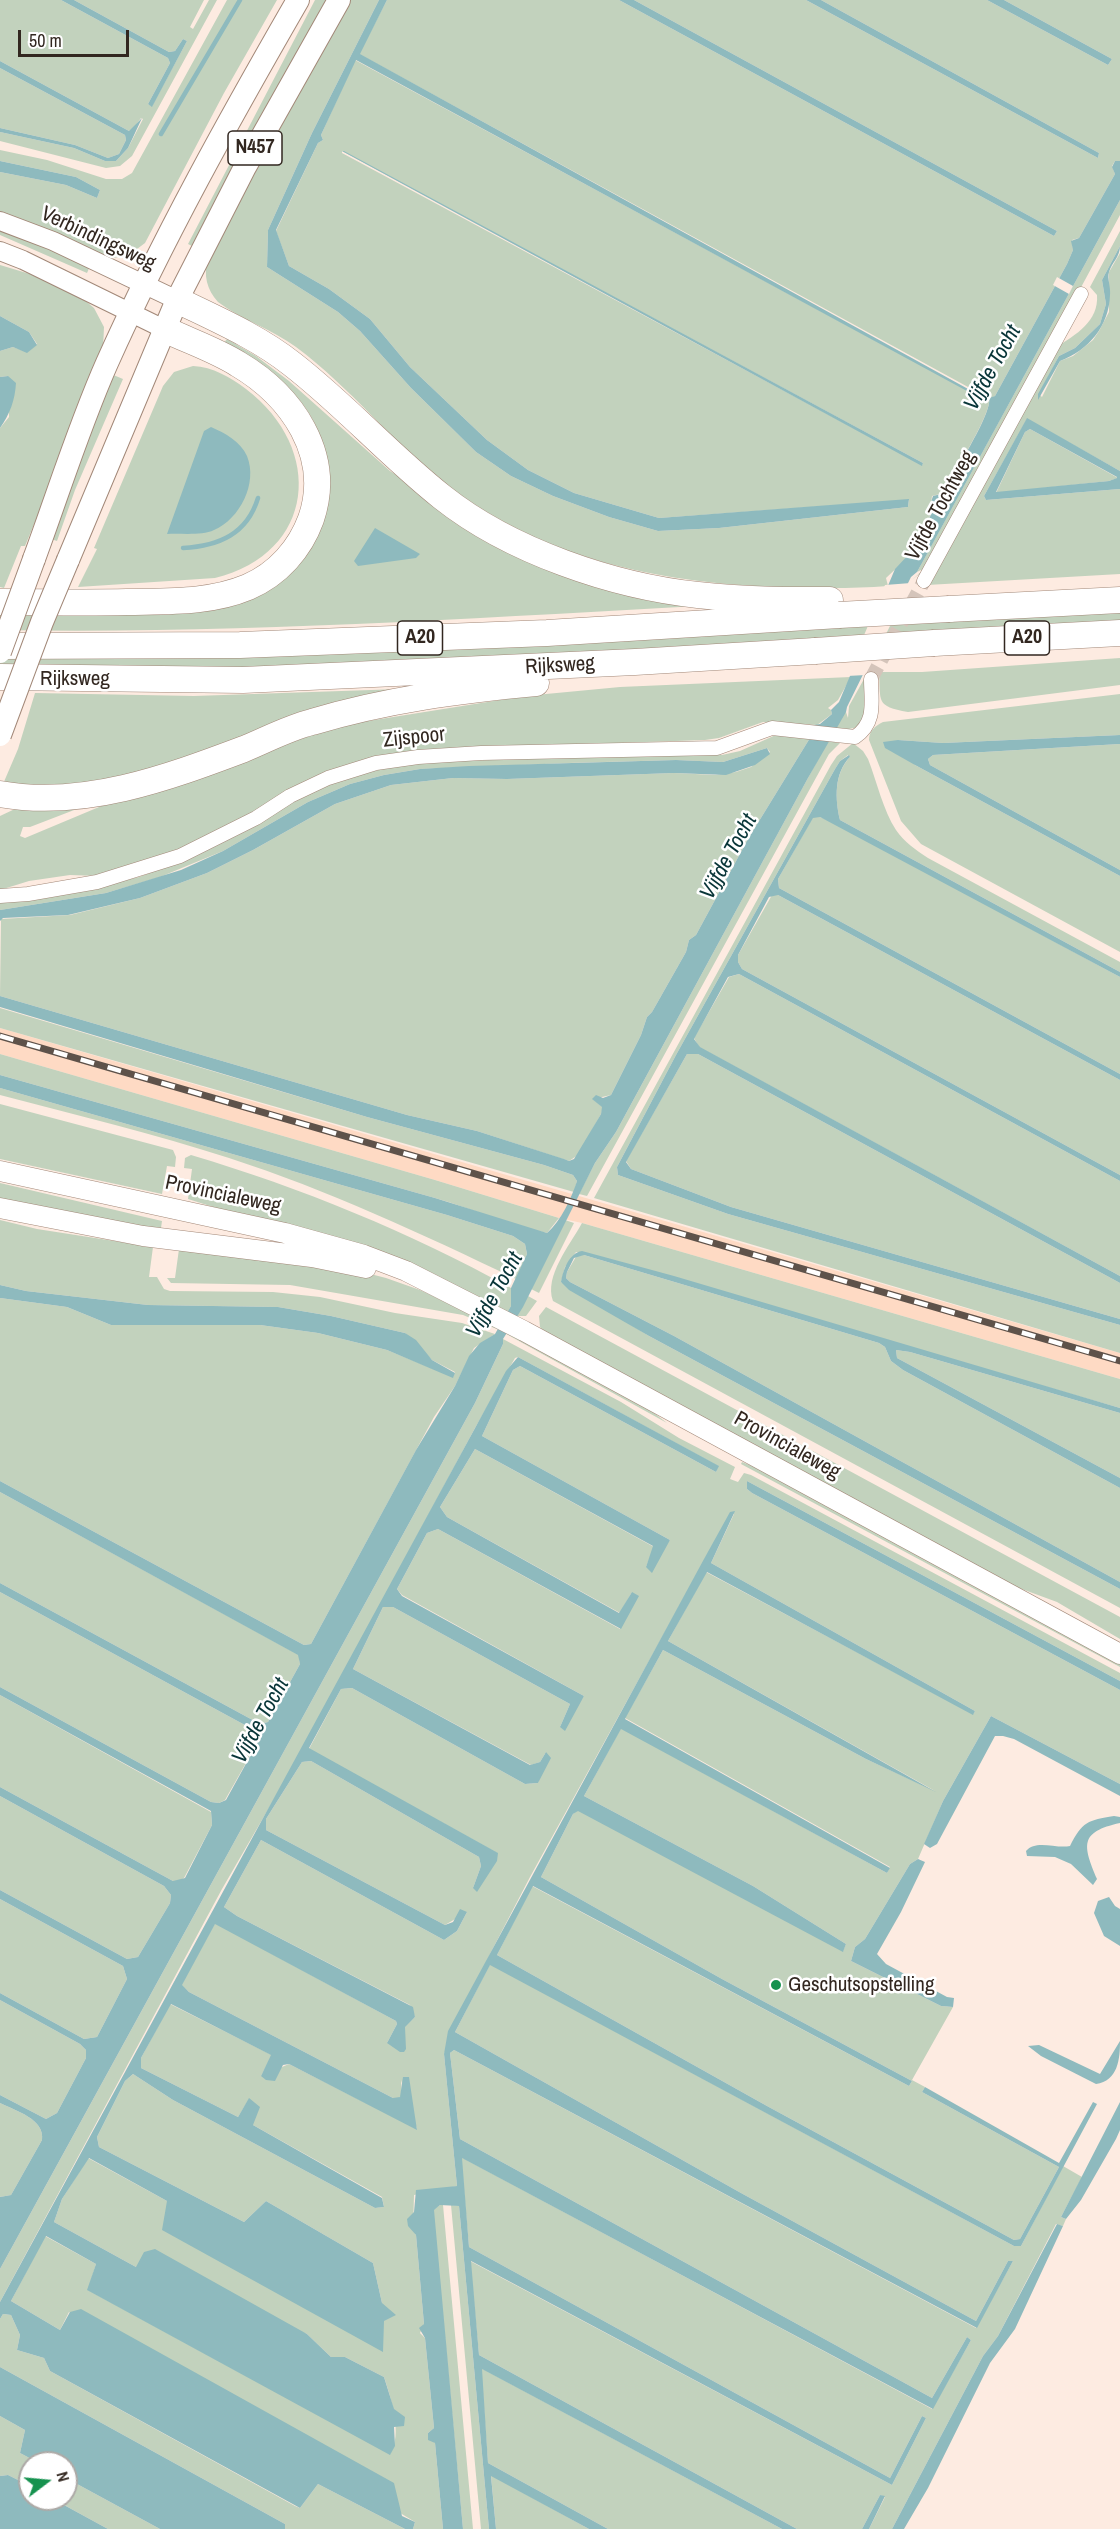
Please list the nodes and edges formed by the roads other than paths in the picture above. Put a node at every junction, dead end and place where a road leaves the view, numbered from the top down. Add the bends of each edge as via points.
1 (298, 0) edge
2 (339, 0) edge
3 (0, 221) edge
4 (0, 251) edge
5 (144, 284) junction
6 (1081, 294) dead end
7 (177, 300) junction
8 (131, 313) junction
9 (164, 329) junction
10 (924, 580) tunnel mouth
11 (1120, 600) edge
12 (0, 602) edge
13 (844, 608) junction
14 (1120, 633) edge
15 (0, 646) edge
16 (0, 652) edge
17 (635, 662) junction
18 (0, 677) edge
19 (871, 678) tunnel mouth
20 (0, 736) edge
21 (0, 794) edge
22 (0, 896) edge
23 (0, 1171) edge
24 (0, 1208) edge
25 (430, 1284) junction
26 (1120, 1654) edge

1 - 5 main road, N457 via 225,126
2 - 7 main road, N457 via 245,167
3 - 5 street, Verbindingsweg
4 - 8 street
5 - 7 street, Verbindingsweg
5 - 8 main road, N457
6 - 10 street, Vijfde Tochtweg
7 - 9 main road, N457
7 - 13 highway, A20 via 231,326 290,362 442,497 474,520 526,546 582,568 646,586
8 - 9 street
8 - 16 main road, N457, bridge via 106,365
9 - 12 highway via 238,363 264,382 294,415 307,435 318,486 305,535 274,571 249,586 212,598 171,602
9 - 20 main road, N457, bridge via 42,622
11 - 13 highway, Rijksweg / A20, bridge via 991,607 951,603
13 - 15 highway, Rijksweg / A20 via 547,633 240,645
14 - 17 highway, Rijksweg / A20, bridge
17 - 18 highway, Rijksweg / A20 via 243,680
17 - 21 highway, A20 via 608,676 464,690 383,703 309,722 172,776 102,792 57,798
19 - 22 street, Zijspoor via 872,716 855,737 772,728 717,748 481,753 376,763 328,778 290,796 256,818 180,856 97,882
23 - 25 main road, Provincialeweg via 285,1233 364,1255
24 - 25 main road, Provincialeweg via 143,1236 312,1257
25 - 26 main road, Provincialeweg via 498,1317

